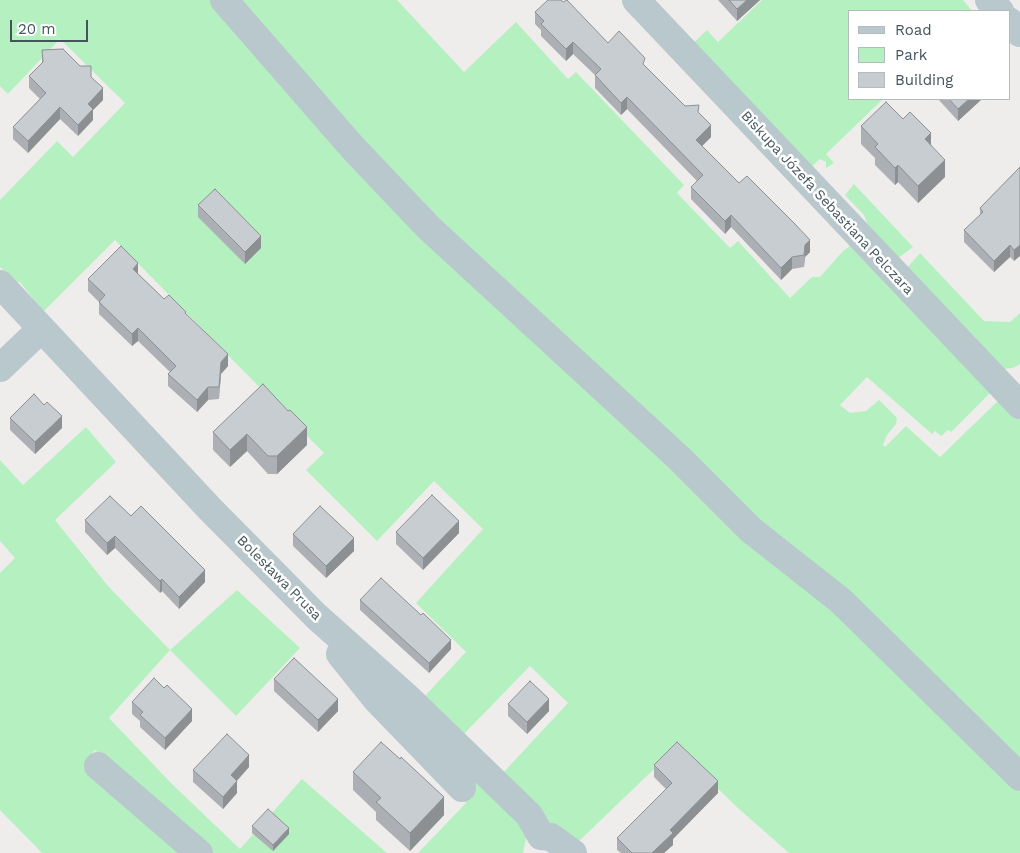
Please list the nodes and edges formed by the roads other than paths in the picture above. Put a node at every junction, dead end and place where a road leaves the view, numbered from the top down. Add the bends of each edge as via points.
1 (224, 0) edge
2 (636, 0) edge
3 (989, 0) edge
4 (999, 10) edge
5 (1010, 22) edge
6 (1020, 33) edge
7 (0, 284) edge
8 (41, 329) junction
9 (0, 368) edge
10 (1015, 389) edge
11 (340, 638) junction
12 (98, 766) dead end
13 (1020, 777) edge
14 (462, 788) dead end
15 (538, 845) edge
16 (199, 853) edge
17 (572, 853) edge

1 - 13 street via 353,148 435,234 680,459 751,530 841,601
2 - 10 street, Biskupa Józefa Sebastiana Pelczara
3 - 4 street
5 - 6 street
7 - 8 street, Bolesława Prusa
8 - 9 street
8 - 11 street, Bolesława Prusa via 210,510
11 - 14 street via 339,651 348,666
11 - 15 street, Bolesława Prusa via 409,698 529,815
12 - 16 street
15 - 17 street, Bolesława Prusa via 551,837

